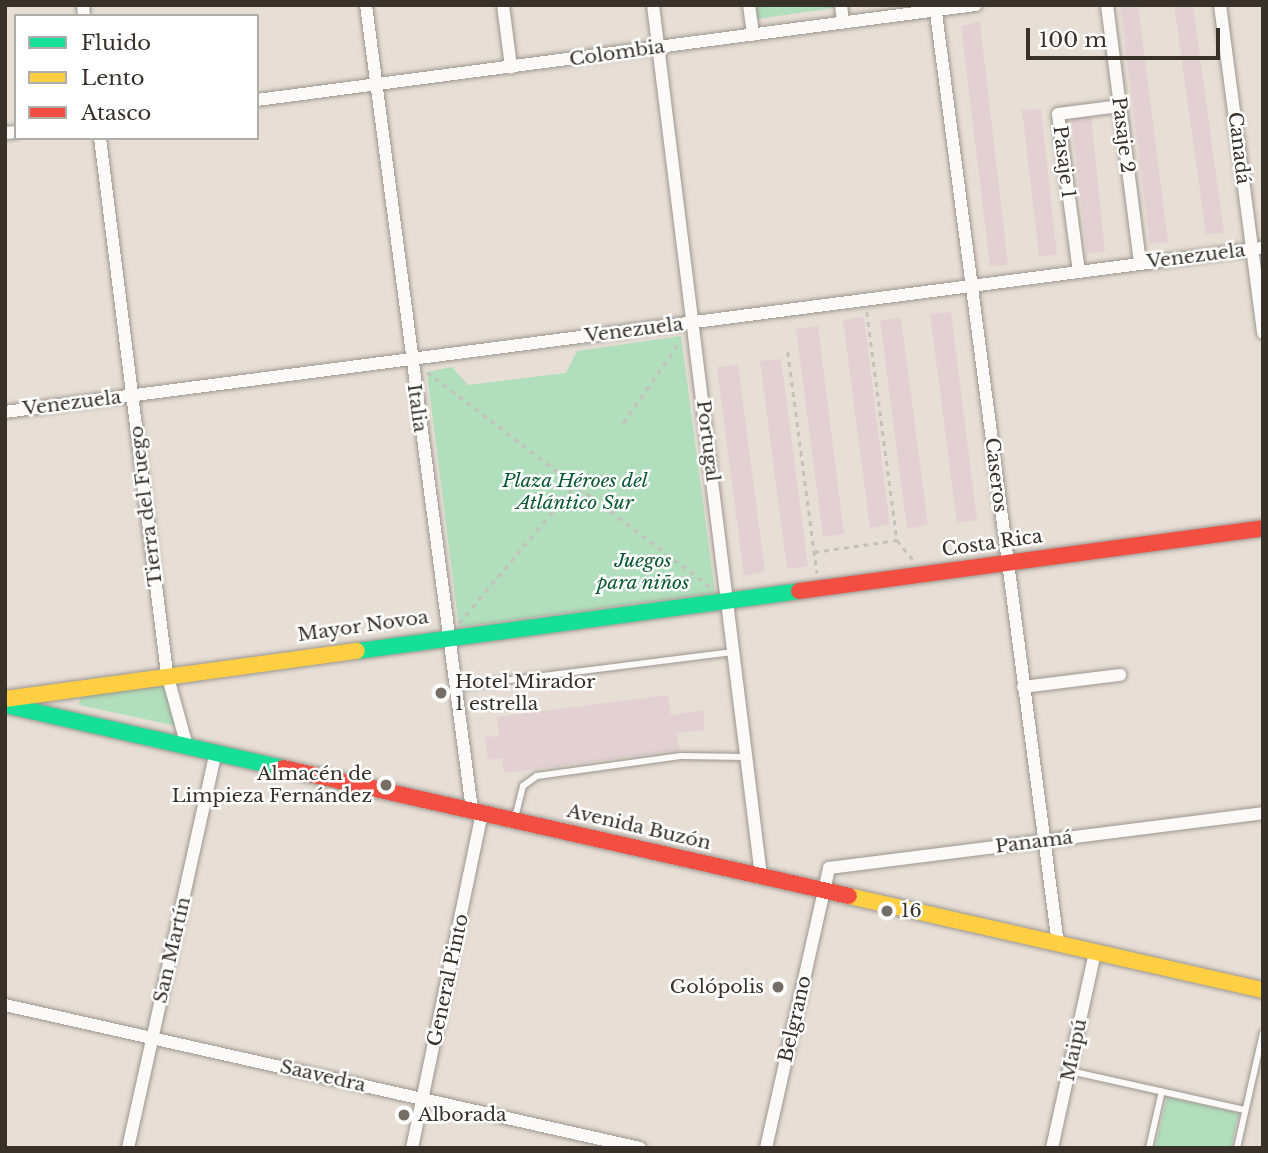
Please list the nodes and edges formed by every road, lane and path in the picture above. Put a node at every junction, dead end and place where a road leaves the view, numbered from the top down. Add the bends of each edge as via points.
1 (366, 5) edge
2 (503, 5) edge
3 (653, 5) edge
4 (748, 5) edge
5 (841, 5) edge
6 (976, 5) edge
7 (1107, 5) edge
8 (1220, 5) edge
9 (935, 8) edge
10 (844, 22) junction
11 (753, 35) junction
12 (659, 47) junction
13 (511, 67) junction
14 (375, 85) junction
15 (259, 100) edge
16 (1120, 106) junction
17 (100, 140) edge
18 (1257, 248) edge
19 (1140, 264) junction
20 (1079, 272) junction
21 (971, 286) junction
22 (865, 300) junction
23 (693, 322) junction
24 (1263, 333) edge
25 (788, 352) dead end
26 (411, 359) junction
27 (133, 395) junction
28 (5, 412) edge
29 (623, 423) dead end
30 (574, 485) junction
31 (1263, 528) edge
32 (897, 540) junction
33 (814, 552) junction
34 (1007, 562) junction
35 (924, 573) junction
36 (819, 587) junction
37 (728, 599) junction
38 (448, 636) junction
39 (734, 652) junction
40 (167, 674) junction
41 (1120, 675) dead end
42 (455, 687) junction
43 (1023, 687) junction
44 (5, 699) edge
45 (5, 705) edge
46 (187, 746) junction
47 (216, 752) junction
48 (747, 757) junction
49 (477, 811) junction
50 (1263, 813) edge
51 (514, 820) junction
52 (1044, 841) junction
53 (761, 876) junction
54 (824, 890) junction
55 (1058, 944) junction
56 (1095, 952) junction
57 (1263, 990) edge
58 (5, 1004) edge
59 (1263, 1033) edge
60 (152, 1038) junction
61 (1070, 1071) junction
62 (1161, 1091) junction
63 (423, 1099) junction
64 (1245, 1110) junction
65 (128, 1148) edge
66 (412, 1148) edge
67 (640, 1148) edge
68 (766, 1148) edge
69 (1052, 1148) edge
70 (1149, 1148) edge
71 (1237, 1148) edge

1 - 14 street, Italia
2 - 13 street
3 - 12 street, Portugal
4 - 11 street
5 - 10 street
6 - 9 street, Colombia
7 - 16 street, Pasaje 2
8 - 18 street, Canadá
9 - 10 street, Colombia
9 - 21 street, Caseros
10 - 11 street, Colombia
11 - 12 street, Colombia
12 - 13 street, Colombia
12 - 23 street, Portugal
13 - 14 street, Colombia
14 - 15 street, Colombia
14 - 26 street, Italia
16 - 19 street, Pasaje 2
16 - 20 street, Pasaje 1 via 1058,114
17 - 27 street, Tierra del Fuego
18 - 19 street, Venezuela
18 - 24 street, Canadá
19 - 20 street, Venezuela
20 - 21 street, Venezuela
21 - 22 street, Venezuela
21 - 34 street, Caseros
22 - 23 street, Venezuela
22 - 32 path
23 - 26 street, Venezuela
23 - 29 path
23 - 37 street, Portugal
25 - 33 path
26 - 27 street, Venezuela
26 - 30 path
26 - 38 street, Italia
27 - 28 street, Venezuela
27 - 40 street, Tierra del Fuego
30 - 37 path
30 - 38 path
31 - 34 main road, Costa Rica
32 - 33 path
32 - 35 path
33 - 36 path
34 - 35 main road, Costa Rica
34 - 43 street, Caseros
35 - 36 main road, Costa Rica
36 - 37 main road, Costa Rica
37 - 38 main road, Mayor Novoa
37 - 39 street, Portugal
38 - 40 main road, Mayor Novoa
38 - 42 street, Italia
39 - 42 lane
39 - 48 street, Portugal
40 - 44 main road, Mayor Novoa
40 - 46 street, Tierra del Fuego
41 - 43 street
42 - 49 street, Italia
43 - 52 street, Caseros
45 - 46 main road, Avenida Buzón
46 - 47 main road, Avenida Buzón
47 - 49 main road, Avenida Buzón
47 - 60 street, San Martín
48 - 51 lane via 681,756 537,776 523,786
48 - 53 street, Portugal
49 - 51 main road, Avenida Buzón
49 - 63 street, General Pinto
50 - 52 street, Panamá
51 - 53 main road, Avenida Buzón
52 - 54 street, Panamá via 829,868
52 - 55 street, Caseros
53 - 54 main road, Avenida Buzón
54 - 55 main road, Avenida Buzón
54 - 68 street, Belgrano
55 - 56 main road, Avenida Buzón
56 - 57 main road, Avenida Buzón
56 - 61 street, Maipú
58 - 60 street, Saavedra
59 - 64 lane
60 - 63 street, Saavedra
60 - 65 street, San Martín
61 - 62 lane
61 - 69 street, Maipú
62 - 64 lane
62 - 70 lane
63 - 66 street, General Pinto
63 - 67 street, Saavedra
64 - 71 lane

